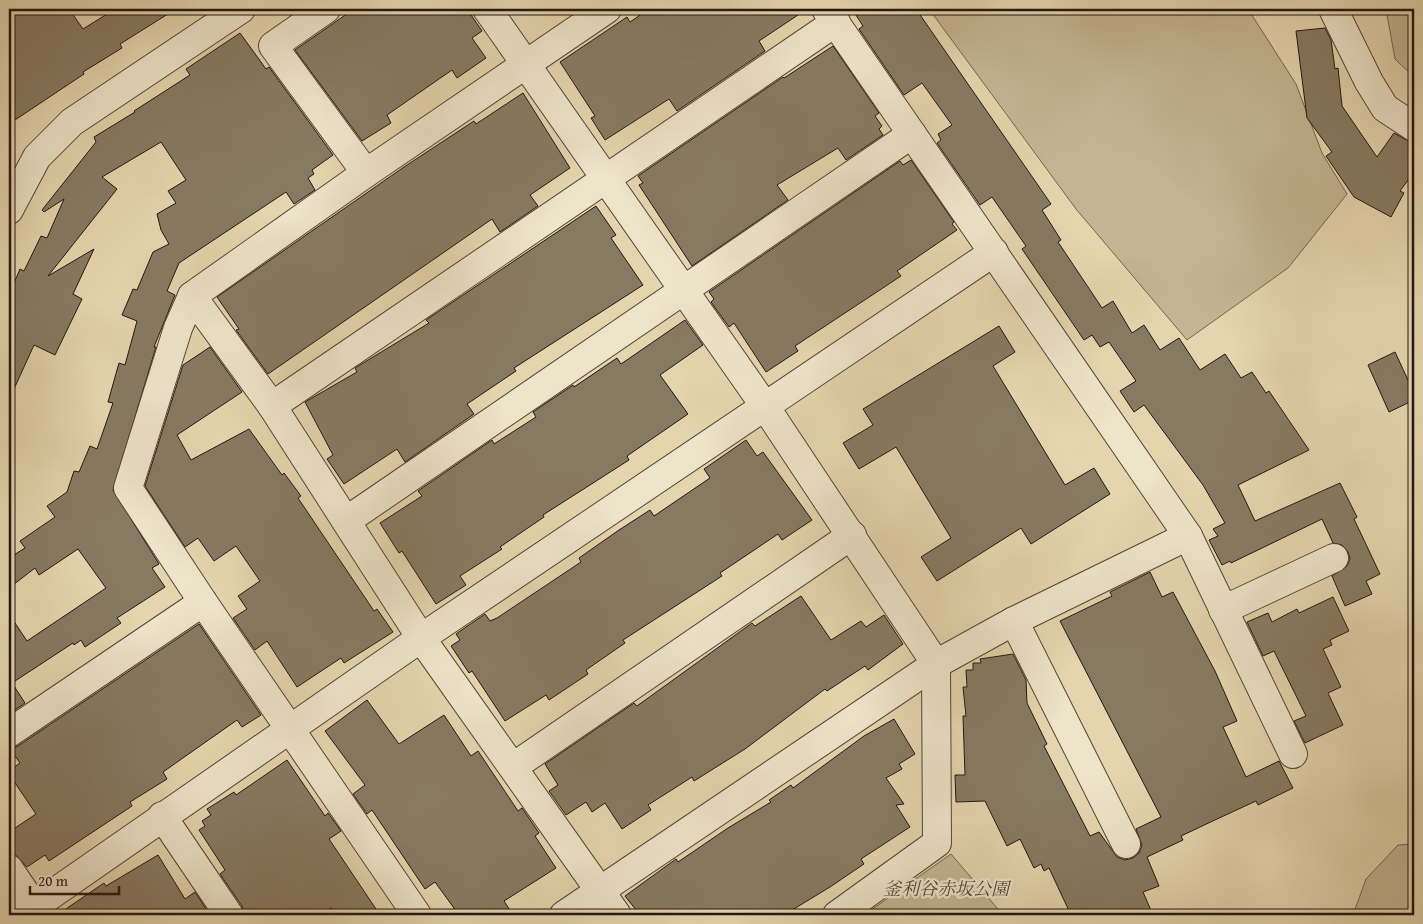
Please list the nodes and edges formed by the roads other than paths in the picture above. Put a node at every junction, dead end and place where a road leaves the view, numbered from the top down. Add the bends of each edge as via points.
1 (241, 9) edge
2 (326, 9) edge
3 (487, 9) edge
4 (607, 9) edge
5 (1333, 9) edge
6 (831, 15) edge
7 (526, 65) junction
8 (1414, 127) edge
9 (912, 134) junction
10 (366, 173) junction
11 (607, 180) junction
12 (9, 210) edge
13 (994, 252) junction
14 (683, 292) junction
15 (192, 296) junction
16 (764, 405) junction
17 (272, 406) junction
18 (346, 521) junction
19 (852, 535) junction
20 (1188, 536) junction
21 (1334, 558) dead end
22 (203, 602) junction
23 (1223, 610) junction
24 (1014, 621) junction
25 (421, 638) junction
26 (936, 664) junction
27 (290, 729) junction
28 (9, 733) edge
29 (1293, 754) dead end
30 (513, 767) junction
31 (162, 816) junction
32 (1126, 844) dead end
33 (9, 869) edge
34 (601, 890) junction
35 (32, 912) edge
36 (230, 915) edge
37 (417, 915) edge
38 (564, 915) edge
39 (617, 915) edge
40 (837, 915) edge

1 - 12 street via 72,122 37,156
2 - 10 street via 273,46
3 - 7 street
4 - 7 street
5 - 8 street via 1385,108
6 - 9 street
6 - 11 street
7 - 10 street
7 - 11 street
9 - 13 street
9 - 14 street
10 - 15 street
11 - 14 street
11 - 17 street
13 - 16 street
13 - 20 street
14 - 16 street
14 - 18 street
15 - 17 street
15 - 22 street via 178,328 128,488
16 - 19 street
16 - 25 street
17 - 18 street
18 - 25 street
19 - 26 street
19 - 30 street
20 - 23 street
20 - 24 street
21 - 23 street
22 - 27 street
22 - 28 street
23 - 29 street
24 - 26 street
24 - 32 street
25 - 27 street
25 - 30 street
26 - 34 street
26 - 40 street via 937,843
27 - 31 street
27 - 37 street
30 - 34 street
31 - 35 street
31 - 36 street
33 - 35 street
34 - 38 street
34 - 39 street

